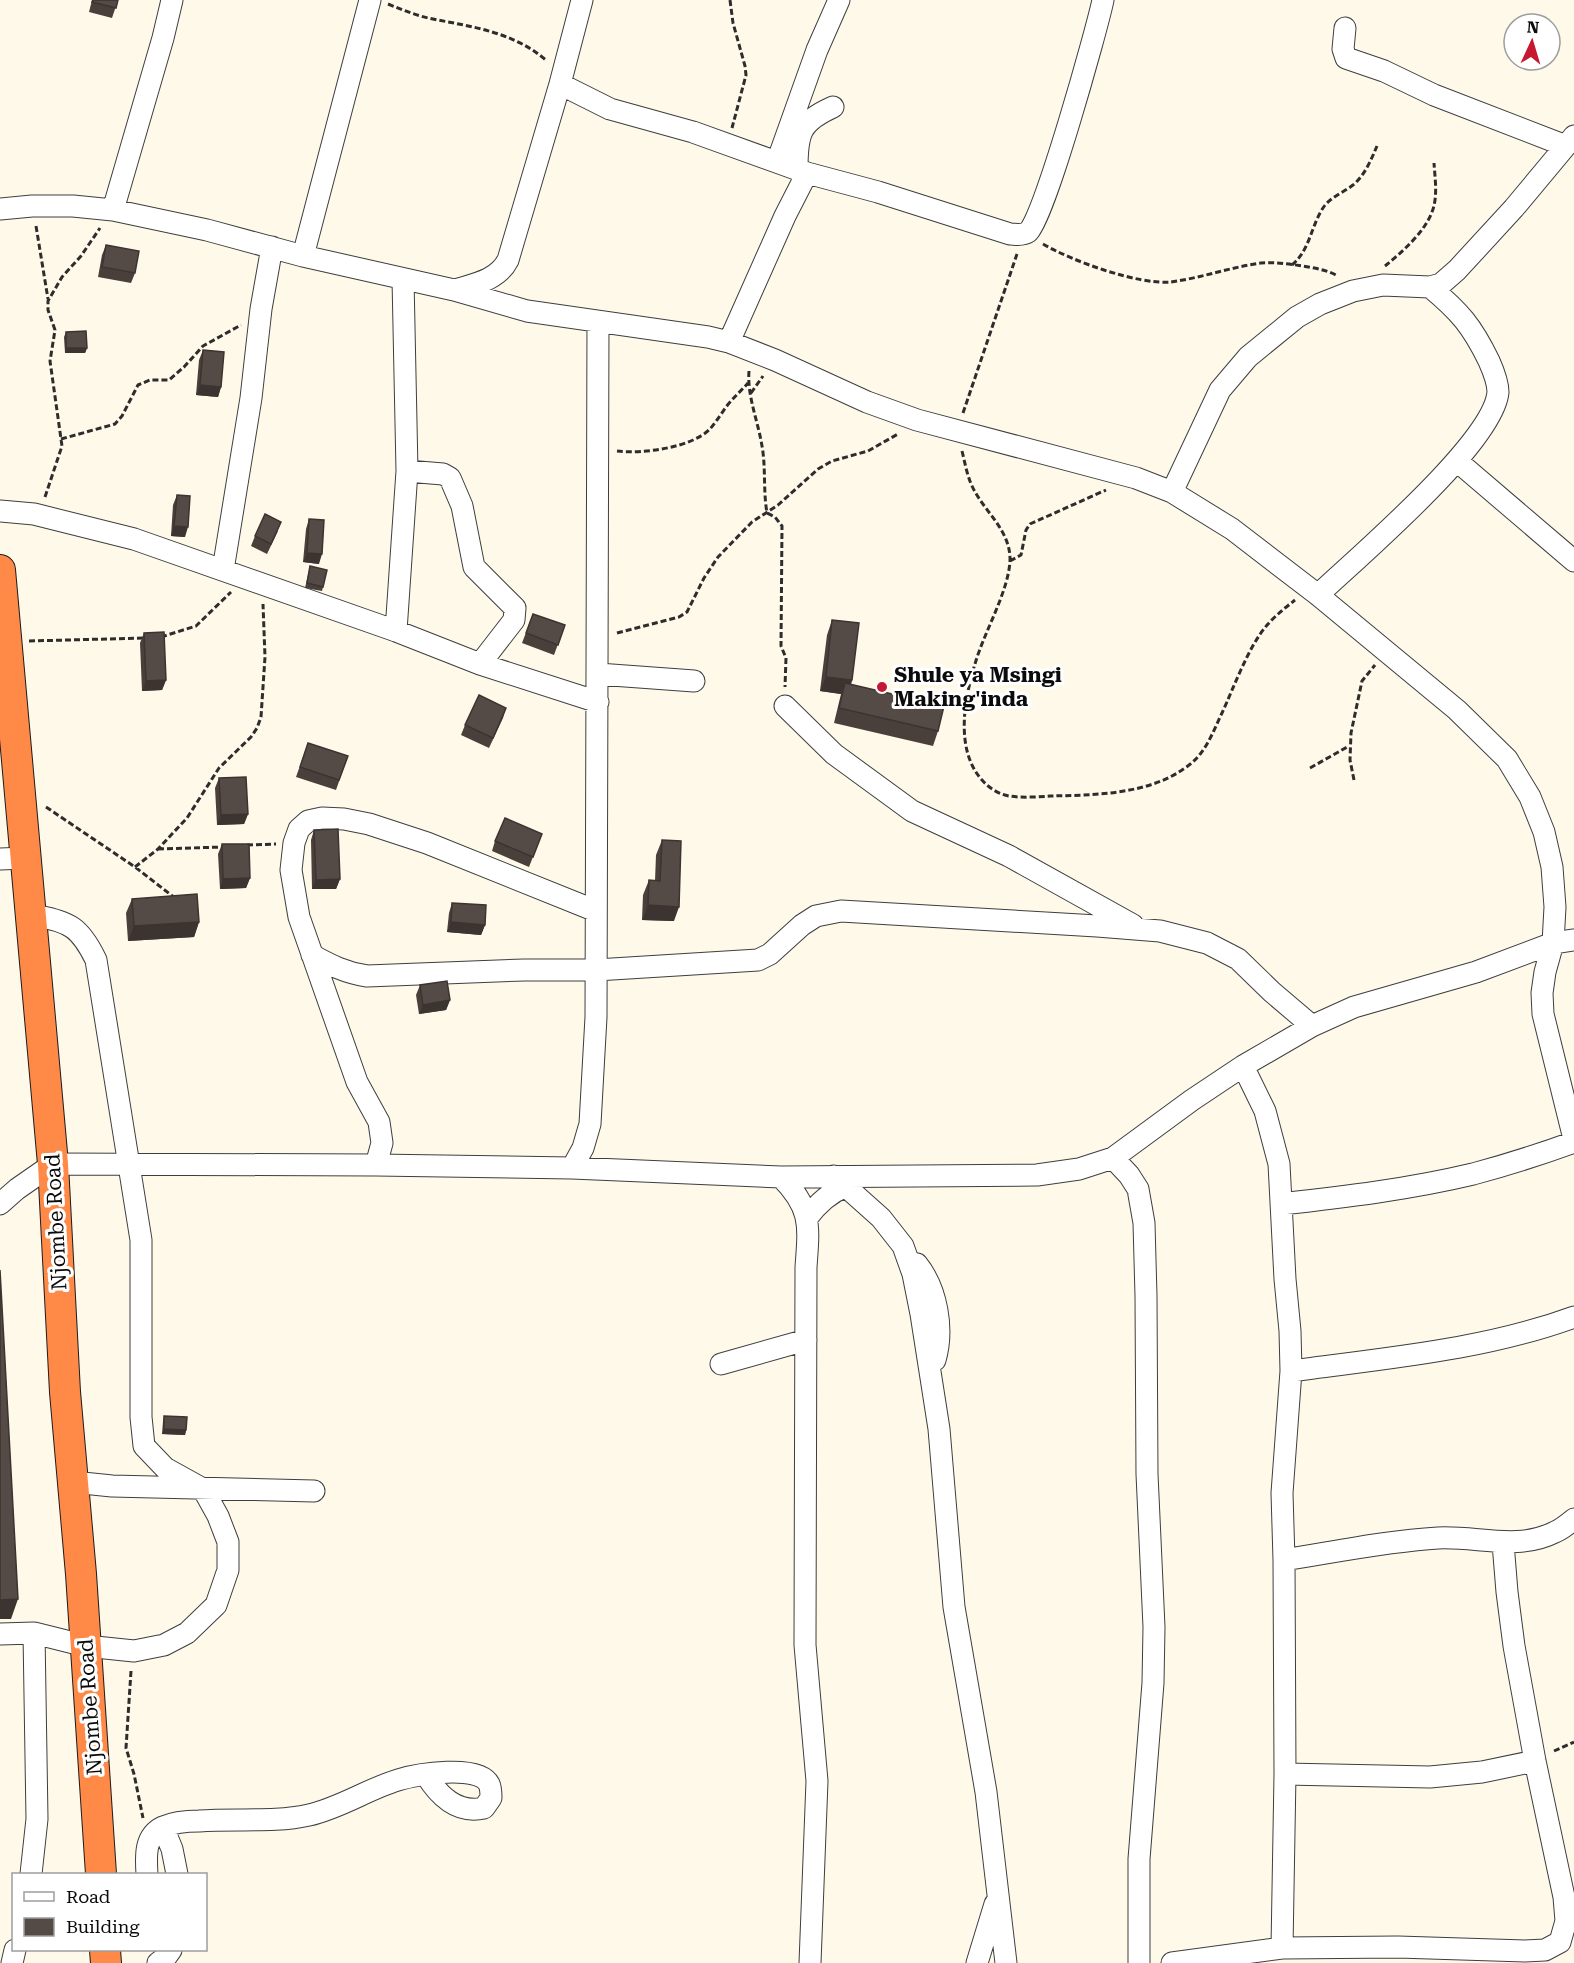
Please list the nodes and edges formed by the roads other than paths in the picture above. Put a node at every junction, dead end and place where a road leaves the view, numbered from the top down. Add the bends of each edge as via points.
1 (171, 0) edge
2 (582, 0) edge
3 (839, 0) edge
4 (1103, 0) edge
5 (376, 1) edge
6 (1345, 28) dead end
7 (560, 84) junction
8 (833, 107) dead end
9 (1570, 141) edge
10 (777, 162) junction
11 (802, 171) junction
12 (0, 209) edge
13 (113, 210) junction
14 (272, 247) junction
15 (303, 256) junction
16 (403, 279) junction
17 (1430, 287) junction
18 (454, 290) junction
19 (598, 321) junction
20 (729, 342) junction
21 (1457, 461) junction
22 (407, 471) junction
23 (1172, 492) junction
24 (0, 511) edge
25 (1574, 561) edge
26 (0, 570) edge
27 (223, 570) junction
28 (1315, 592) junction
29 (396, 631) junction
30 (4, 655) edge
31 (480, 664) junction
32 (598, 674) junction
33 (694, 681) dead end
34 (598, 702) junction
35 (785, 706) road end
36 (13, 859) edge
37 (596, 911) junction
38 (31, 914) junction
39 (1142, 930) junction
40 (1564, 942) edge
41 (312, 955) junction
42 (596, 970) junction
43 (1312, 1026) junction
44 (1243, 1066) junction
45 (1574, 1141) edge
46 (1113, 1158) junction
47 (53, 1164) junction
48 (129, 1164) junction
49 (376, 1165) junction
50 (572, 1168) junction
51 (781, 1177) junction
52 (840, 1181) junction
53 (0, 1204) edge
54 (1281, 1204) junction
55 (807, 1218) junction
56 (1574, 1317) edge
57 (806, 1340) junction
58 (721, 1364) dead end
59 (1291, 1371) junction
60 (73, 1482) junction
61 (203, 1489) junction
62 (314, 1491) dead end
63 (1574, 1519) edge
64 (1503, 1543) junction
65 (1284, 1560) junction
66 (34, 1633) junction
67 (0, 1634) edge
68 (86, 1646) junction
69 (1535, 1761) junction
70 (1286, 1774) junction
71 (426, 1775) dead end
72 (157, 1831) junction
73 (31, 1873) edge
74 (101, 1873) edge
75 (147, 1873) edge
76 (177, 1873) edge
77 (998, 1895) junction
78 (1398, 1947) junction
79 (1282, 1948) junction
80 (170, 1951) edge
81 (1503, 1951) junction
82 (158, 1963) edge
83 (810, 1963) edge
84 (977, 1963) edge
85 (1006, 1963) edge
86 (1139, 1963) edge
87 (1172, 1963) edge
88 (1414, 1963) edge
89 (1466, 1963) edge

1 - 13 street
2 - 7 street
3 - 10 street
4 - 11 street via 1043,199 1032,227 1023,233 1010,234
5 - 15 street
6 - 9 street via 1346,58 1434,95
7 - 10 street via 610,109
7 - 18 street via 517,235 503,270 494,277
8 - 11 street via 814,116 800,136 797,151
9 - 17 street via 1457,270 1441,284
10 - 11 street
11 - 20 street
12 - 13 street via 73,206
13 - 14 street
14 - 15 street
14 - 27 street
15 - 16 street
16 - 18 street
16 - 22 street
17 - 21 street via 1454,307 1475,333 1498,389 1496,407
17 - 23 street via 1383,285 1353,291 1297,316 1248,357 1220,390
18 - 19 street via 527,311
19 - 20 street
19 - 32 street
20 - 23 street via 917,420 1136,478
21 - 25 street
21 - 28 street
22 - 29 street
22 - 31 street via 450,478 462,506 474,567 514,608 514,620
23 - 28 street via 1232,529
24 - 27 street via 34,514 134,540
26 - 30 highway, Njombe Road
27 - 29 street
28 - 40 street via 1457,710 1507,759 1530,797 1544,832
29 - 31 street
30 - 36 highway, Njombe Road via 19,789
31 - 34 street
32 - 33 street
32 - 34 street
34 - 37 street
35 - 39 street via 834,754 912,812 1009,856
36 - 38 highway, Njombe Road
37 - 41 street via 427,843 369,824 322,818 308,821 299,829 291,870 299,916
37 - 42 street
38 - 47 highway, Njombe Road
38 - 48 street via 67,923 87,942 96,960
39 - 42 street via 841,911 816,916 758,960
39 - 43 street via 1207,943 1238,959
40 - 43 street via 1354,1007
40 - 45 street via 1545,972 1543,1014
41 - 42 street via 352,974 367,976
41 - 49 street via 357,1082 379,1122 382,1143
42 - 50 street via 590,1124
43 - 44 street
44 - 46 street
44 - 54 street via 1265,1111 1279,1164
45 - 54 street via 1471,1174
46 - 52 street via 1079,1169 1037,1175
46 - 86 street via 1138,1189 1144,1223 1147,1474 1154,1627 1139,1859
47 - 48 street
47 - 53 street
47 - 60 highway, Njombe Road
48 - 49 street
48 - 61 street via 141,1240 144,1446 165,1468
49 - 50 street
50 - 51 street
51 - 52 street
51 - 55 street via 795,1191
52 - 55 street
52 - 77 street via 881,1218 903,1246 913,1274 939,1429 954,1607 986,1792
54 - 59 street
55 - 57 street
56 - 59 street via 1538,1330 1470,1345
57 - 58 street
57 - 83 street via 805,1645 817,1781
59 - 65 street via 1282,1493
60 - 61 street
60 - 68 highway, Njombe Road
61 - 62 street
61 - 68 street via 228,1542 228,1570 216,1605 187,1633 164,1645 134,1651
63 - 64 street via 1555,1533 1527,1542
64 - 65 street via 1438,1538
64 - 69 street via 1513,1635
65 - 70 street
66 - 67 street
66 - 68 street
66 - 73 street via 37,1819
68 - 74 highway, Njombe Road
69 - 70 street via 1430,1777
69 - 81 street via 1566,1921 1560,1942 1545,1950
70 - 79 street
71 - 72 street via 400,1779 309,1815 185,1821
72 - 75 street via 146,1849
72 - 76 street via 172,1849
77 - 84 street
77 - 85 street
78 - 79 street
78 - 81 street
78 - 88 street
79 - 87 street
80 - 82 street
81 - 89 street

